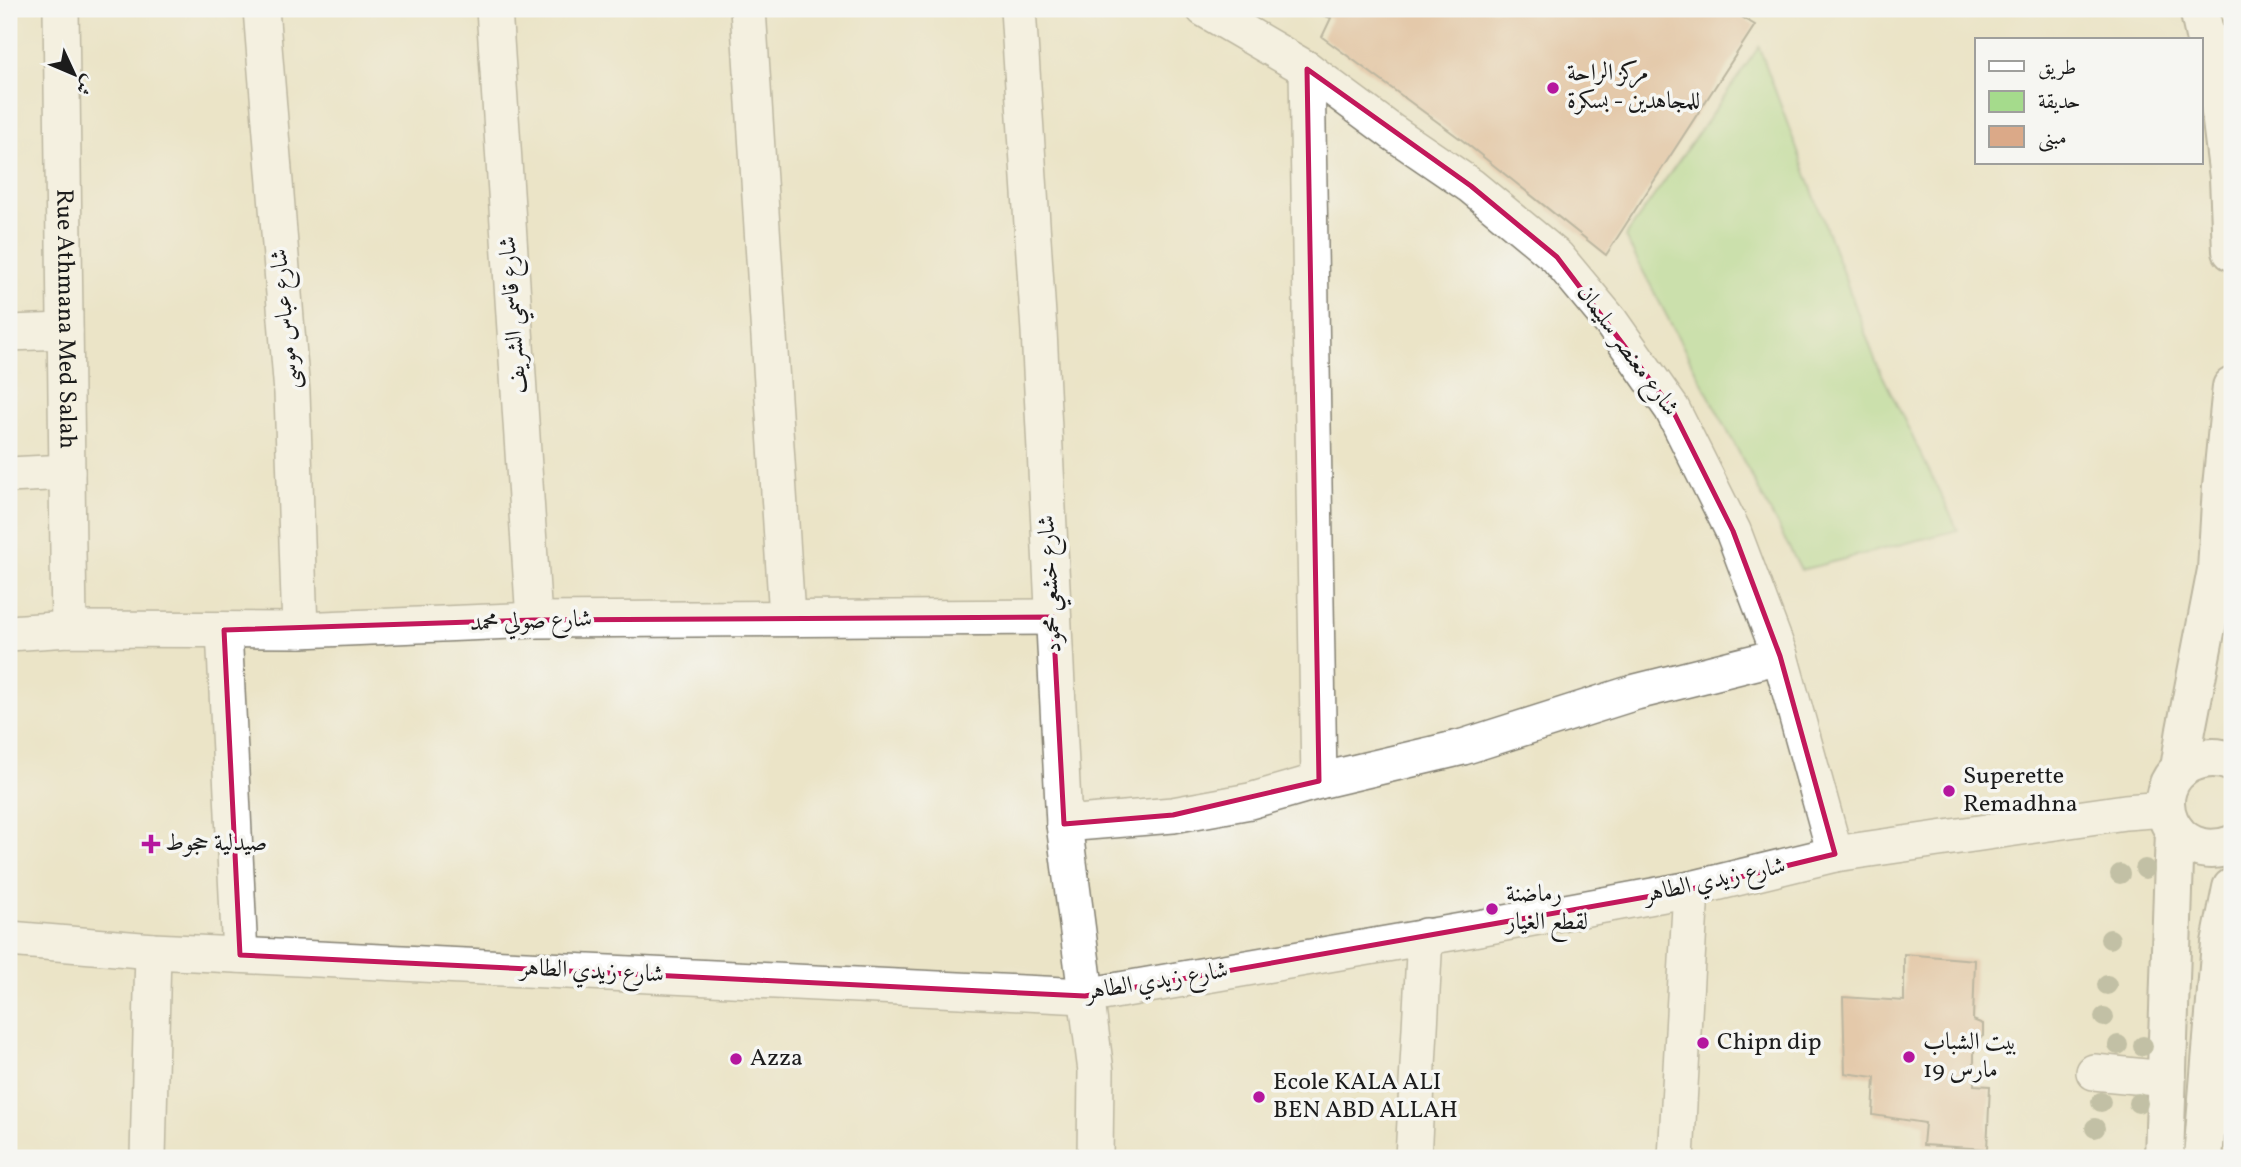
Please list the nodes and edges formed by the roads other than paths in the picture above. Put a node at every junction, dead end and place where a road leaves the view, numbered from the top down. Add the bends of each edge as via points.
1 (61, 9) edge
2 (261, 9) edge
3 (494, 9) edge
4 (748, 9) edge
5 (1018, 9) edge
6 (1204, 9) edge
7 (2199, 9) edge
8 (1307, 69) junction
9 (2232, 251) edge
10 (65, 331) junction
11 (9, 333) edge
12 (2232, 387) edge
13 (67, 472) junction
14 (9, 475) edge
15 (787, 617) junction
16 (1053, 617) junction
17 (534, 621) junction
18 (69, 629) junction
19 (224, 630) junction
20 (300, 630) junction
21 (9, 633) edge
22 (1780, 656) junction
23 (2232, 762) edge
24 (2180, 769) junction
25 (1319, 781) junction
26 (2170, 820) junction
27 (1064, 824) junction
28 (2232, 845) edge
29 (1835, 854) junction
30 (1691, 888) junction
31 (2232, 888) edge
32 (1424, 936) junction
33 (9, 939) edge
34 (153, 951) junction
35 (240, 955) junction
36 (1085, 996) junction
37 (2094, 1072) dead end
38 (2166, 1079) junction
39 (148, 1158) edge
40 (1095, 1158) edge
41 (1413, 1158) edge
42 (1676, 1158) edge
43 (2164, 1158) edge
44 (2203, 1158) edge

1 - 10 street, Rue Athmana Med Salah
2 - 20 street, شارع عباس موسى via 292,393
3 - 17 street, شارع قاسمي الشريف
4 - 15 street
5 - 16 street, شارع خشعي محمود
6 - 8 street, شارع معنصر سليمان
7 - 9 main road via 2220,105
8 - 22 street, شارع معنصر سليمان via 1471,187 1557,257 1611,322 1678,421 1733,531
8 - 25 street
10 - 11 street
10 - 13 street, Rue Athmana Med Salah
12 - 24 main road via 2217,570
13 - 14 street
13 - 18 street, Rue Athmana Med Salah
15 - 16 street, شارع صولي محمد
15 - 17 street, شارع صولي محمد
16 - 27 street, شارع خشعي محمود
17 - 20 street, شارع صولي محمد
18 - 19 street, شارع صولي محمد
18 - 21 street, شارع صولي محمد
19 - 20 street, شارع صولي محمد
19 - 35 street
22 - 25 street via 1636,692 1463,747
22 - 29 street, شارع معنصر سليمان
23 - 24 main road via 2200,759
24 - 26 main road via 2168,789
25 - 27 street via 1250,801 1173,815
26 - 28 main road via 2187,843 2201,849
26 - 29 street, شارع زيدي الطاهر via 2125,812
26 - 38 main road
27 - 36 street, شارع خشعي محمود
29 - 30 street, شارع زيدي الطاهر
30 - 32 street, شارع زيدي الطاهر
30 - 42 street
31 - 44 main road via 2221,943
32 - 36 street, شارع زيدي الطاهر
32 - 41 street
33 - 34 street, شارع زيدي الطاهر
34 - 35 street, شارع زيدي الطاهر
34 - 39 street
35 - 36 street, شارع زيدي الطاهر
36 - 40 street, شارع خشعي محمود via 1096,1070
37 - 38 street
38 - 43 main road

